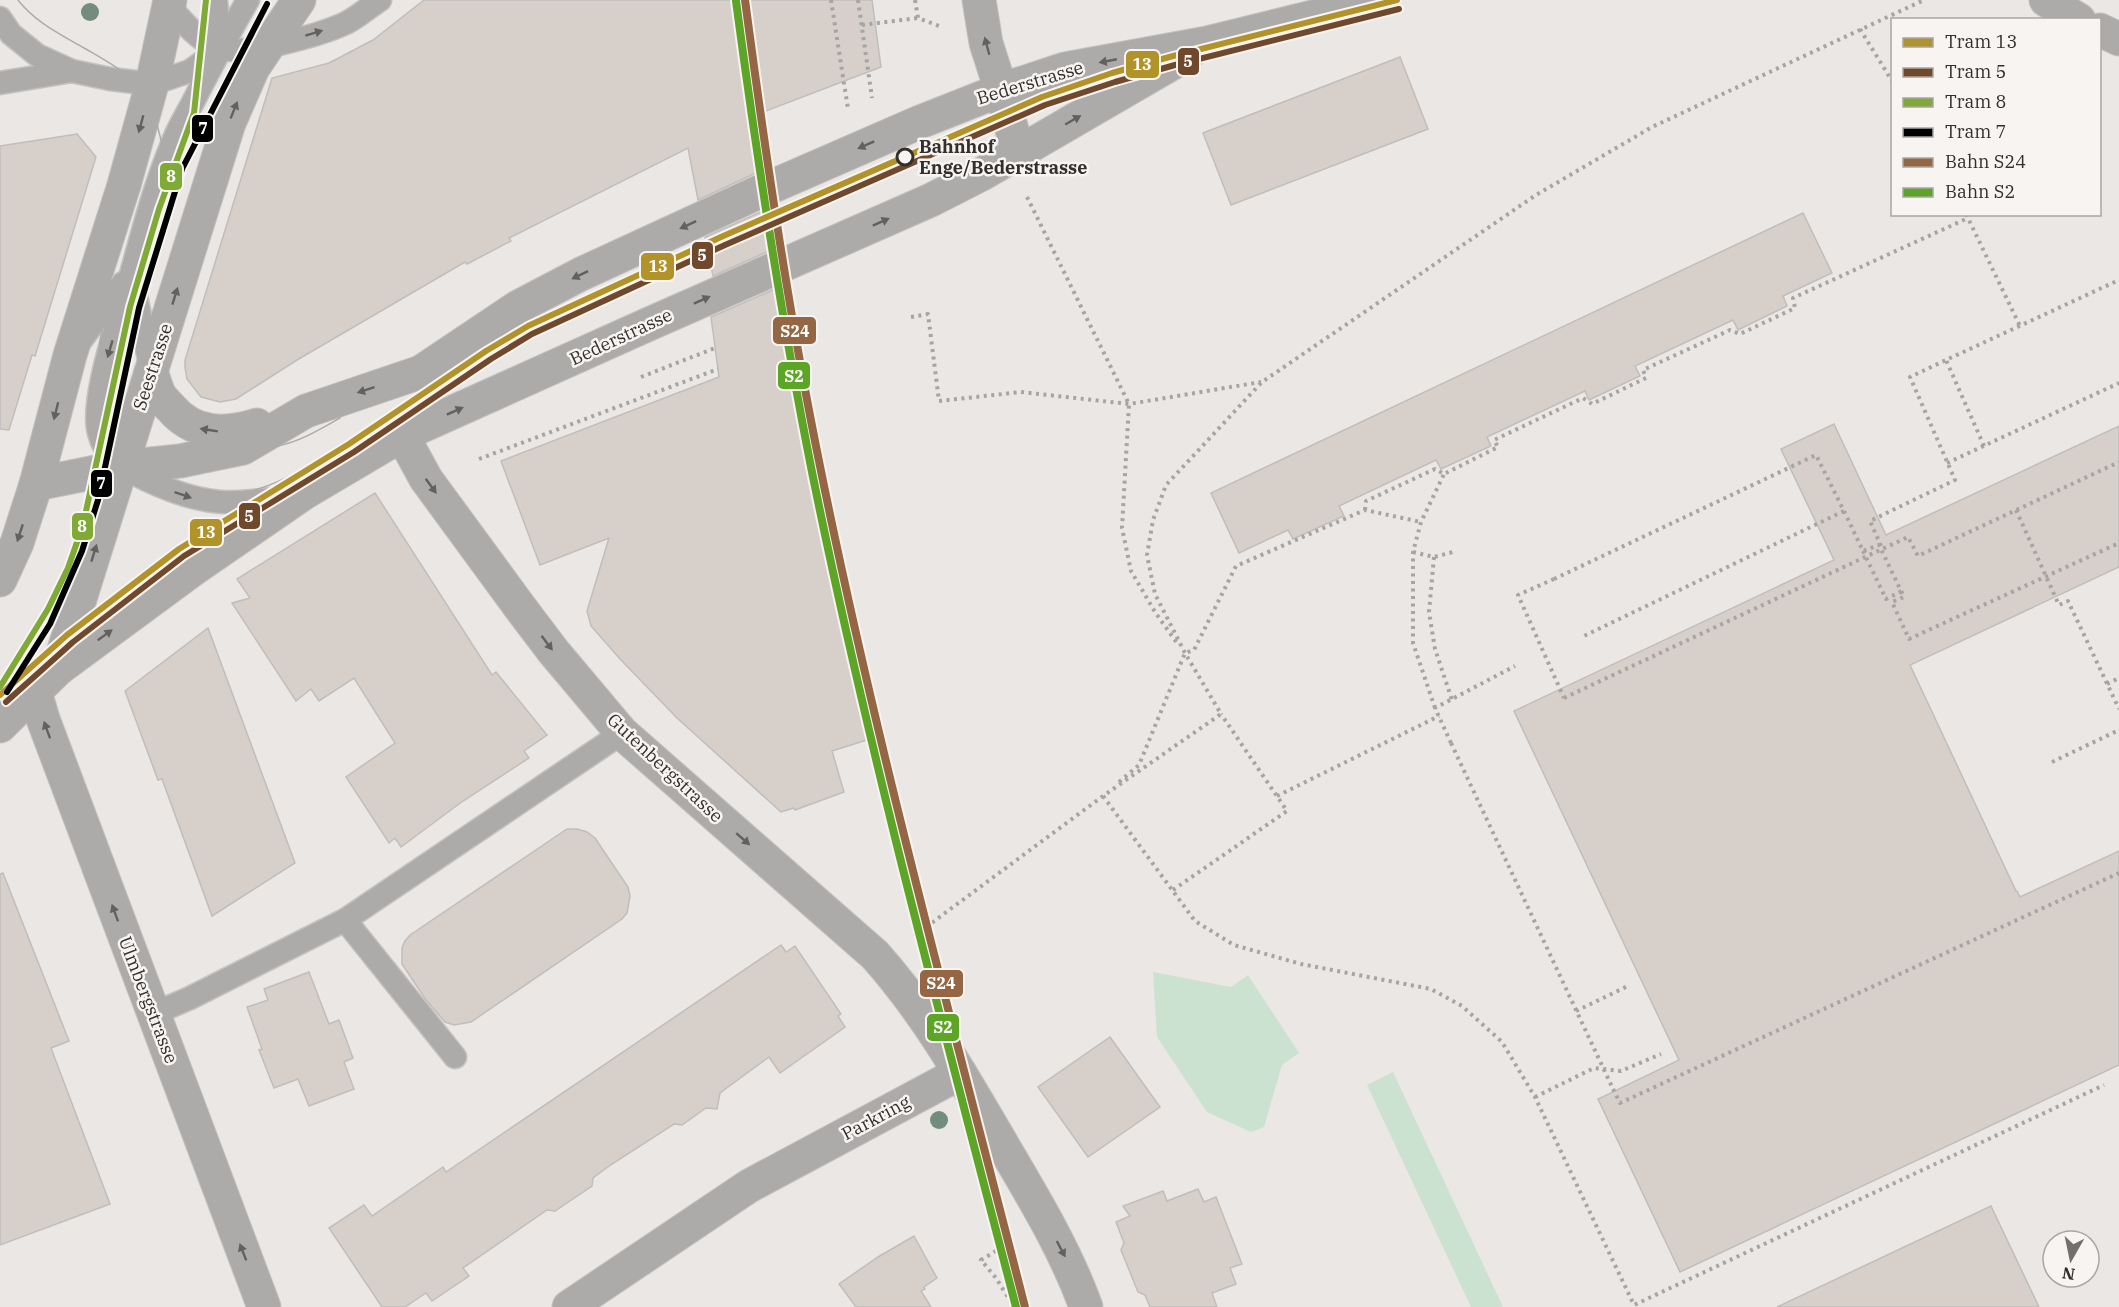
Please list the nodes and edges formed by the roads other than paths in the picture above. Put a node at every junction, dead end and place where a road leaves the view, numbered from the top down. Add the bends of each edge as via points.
1 (216, 0) edge
2 (248, 0) edge
3 (299, 0) edge
4 (380, 0) edge
5 (979, 0) edge
6 (1381, 0) edge
7 (2046, 0) edge
8 (169, 3) edge
9 (0, 18) edge
10 (2076, 18) edge
11 (2101, 30) edge
12 (2119, 39) edge
13 (1207, 43) junction
14 (268, 46) junction
15 (220, 49) junction
16 (72, 71) junction
17 (0, 83) edge
18 (152, 84) junction
19 (1001, 90) junction
20 (1018, 152) junction
21 (131, 273) junction
22 (70, 355) junction
23 (151, 372) junction
24 (422, 372) junction
25 (306, 411) junction
26 (402, 435) junction
27 (121, 467) junction
28 (36, 484) junction
29 (304, 493) junction
30 (0, 580) edge
31 (58, 669) junction
32 (35, 692) junction
33 (0, 726) edge
34 (622, 733) junction
35 (345, 920) junction
36 (153, 1014) junction
37 (455, 1057) dead end
38 (960, 1073) junction
39 (264, 1307) edge
40 (569, 1307) edge
41 (1086, 1307) edge

1 - 15 lane
2 - 15 lane
3 - 14 main road, Seestrasse
14 -> 4 lane via 346,23
19 -> 5 street via 986,43
6 - 13 main road, Bederstrasse
7 - 10 street
8 - 15 lane via 195,33
8 - 18 main road
9 - 16 lane via 11,34 38,55
11 - 12 street
13 -> 19 main road, Bederstrasse via 1065,69
20 -> 13 main road, Bederstrasse
14 - 15 lane
23 -> 14 main road, Seestrasse via 229,123
15 - 18 lane via 190,71
15 - 21 lane via 172,143
16 - 17 lane
16 - 18 lane
18 -> 22 main road
19 - 20 main road
19 -> 24 main road, Bederstrasse via 757,193 581,274 519,307
26 -> 20 main road, Bederstrasse via 931,200
21 - 22 lane
21 - 23 lane
21 -> 27 lane via 96,412 104,448
22 -> 28 main road
25 -> 23 main road via 243,429 220,432 199,428 179,417 160,395
23 - 27 main road, Seestrasse
24 -> 25 main road, Bederstrasse
24 - 26 main road
25 - 27 main road, Bederstrasse via 243,448 180,461
26 - 29 main road, Bederstrasse
26 -> 34 street, Gutenbergstrasse via 426,479 532,624
27 - 28 main road, Bederstrasse
27 -> 29 lane via 205,501 250,502
31 -> 27 main road, Seestrasse
28 -> 30 main road
31 -> 29 main road, Bederstrasse
31 - 32 main road, Seestrasse
32 - 33 main road, Seestrasse
36 -> 32 street, Ulmbergstrasse
34 - 35 lane
34 -> 38 street, Gutenbergstrasse via 874,955 934,1032
35 - 36 lane
35 - 37 lane
39 -> 36 street, Ulmbergstrasse
38 - 40 street, Parkring via 750,1186
38 -> 41 street via 1073,1270

